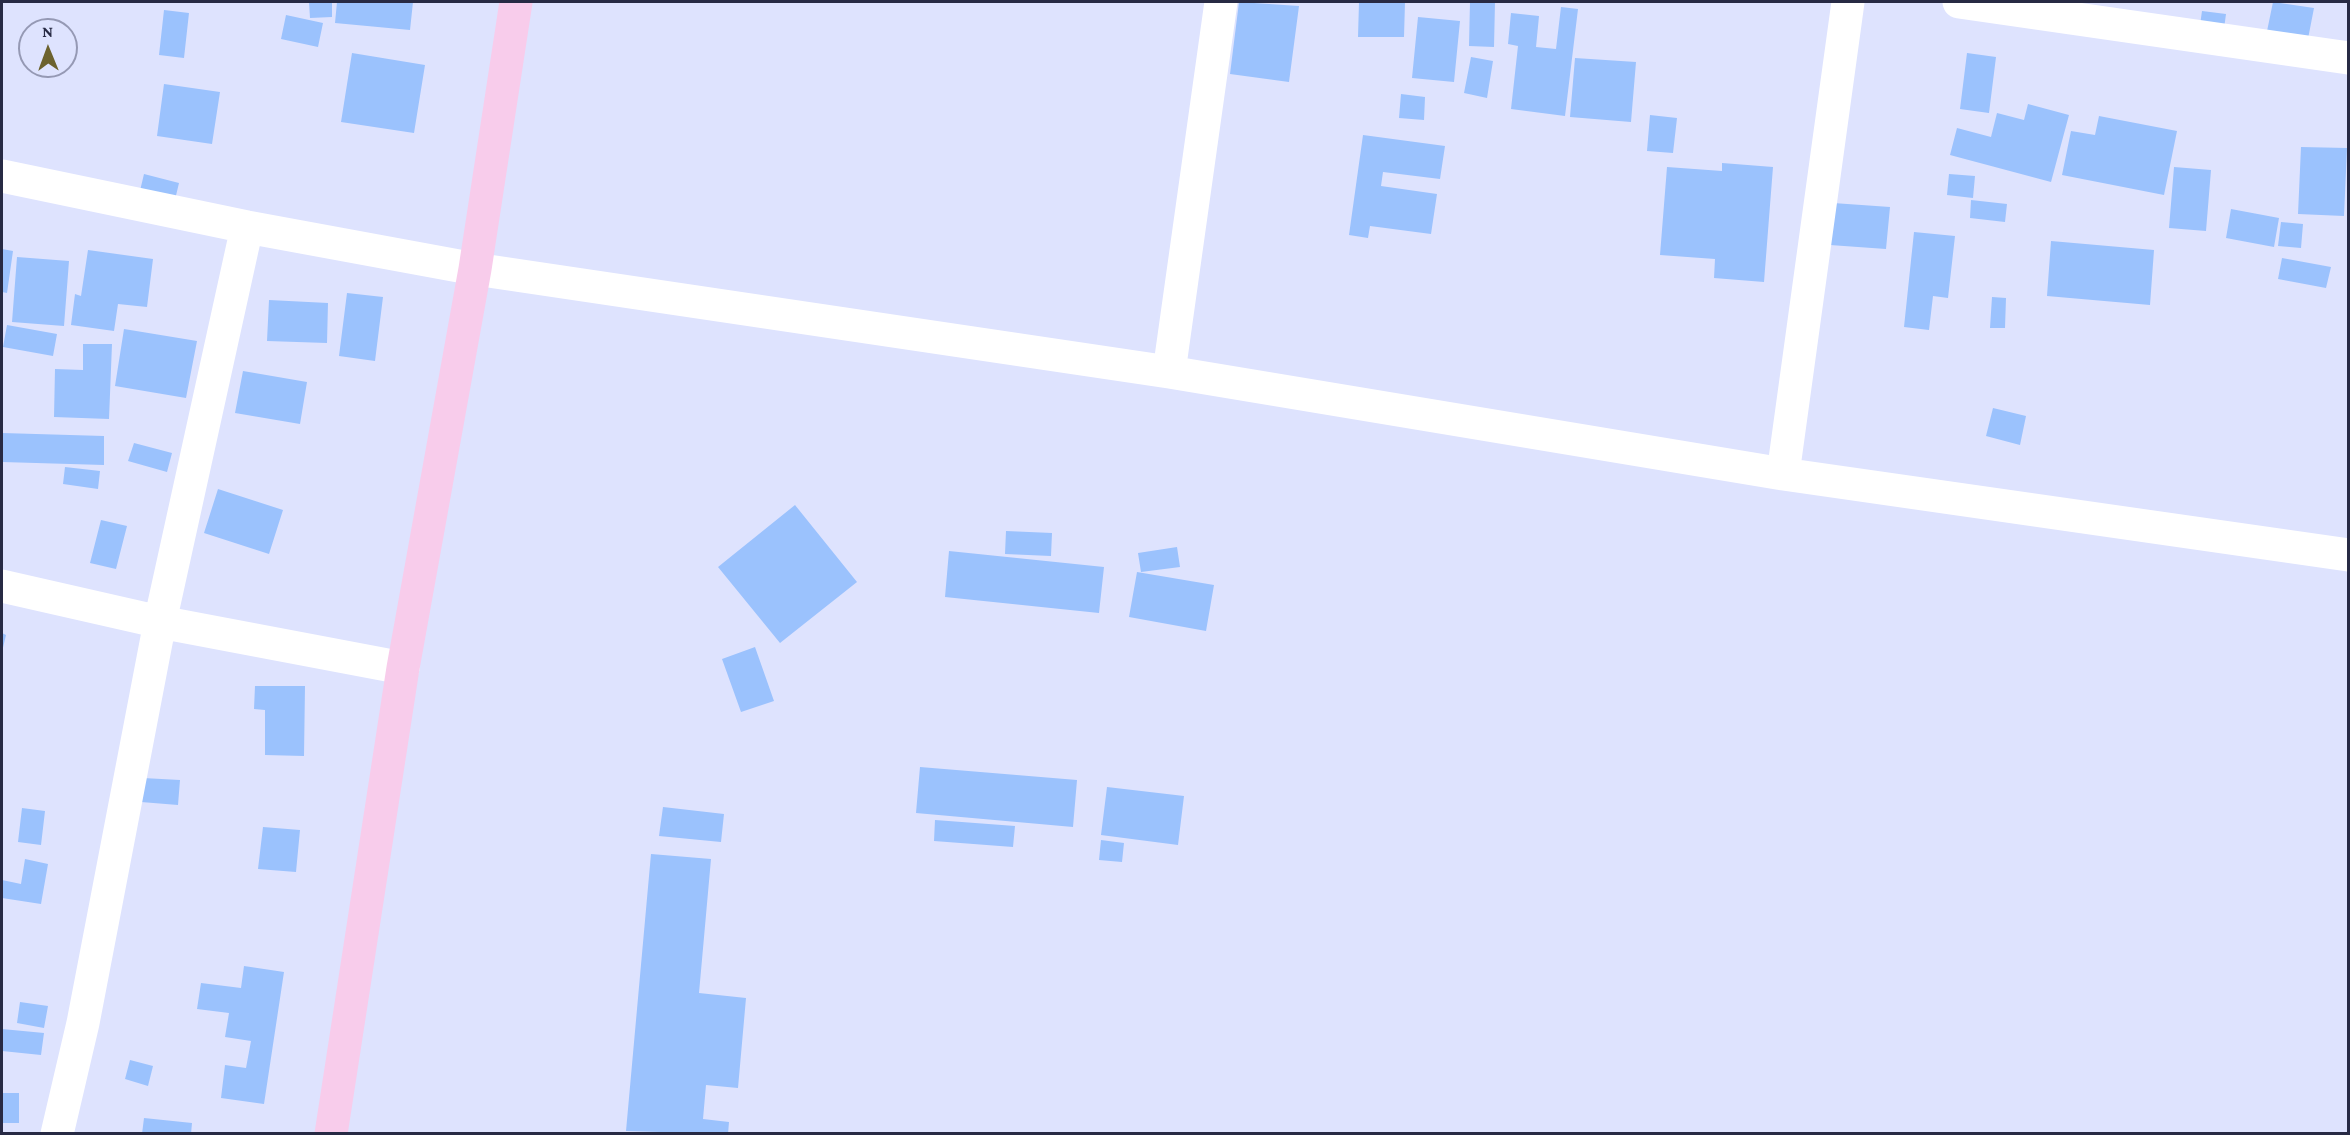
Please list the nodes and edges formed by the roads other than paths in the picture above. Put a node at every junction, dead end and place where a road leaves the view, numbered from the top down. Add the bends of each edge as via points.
1 (516, 2) edge
2 (1221, 2) edge
3 (1848, 2) edge
4 (1959, 2) edge
5 (2349, 58) edge
6 (2, 176) edge
7 (247, 227) junction
8 (475, 269) junction
9 (1169, 372) junction
10 (1783, 474) junction
11 (2349, 555) edge
12 (2, 586) edge
13 (160, 622) junction
14 (403, 668) junction
15 (57, 1134) edge
16 (331, 1134) edge

1 - 8 main road
2 - 9 street
3 - 10 street
4 - 5 street
6 - 7 street
7 - 8 street
7 - 13 street
8 - 9 street
8 - 14 main road
9 - 10 street
10 - 11 street
12 - 13 street
13 - 14 street
13 - 15 street via 83,1023
14 - 16 main road

